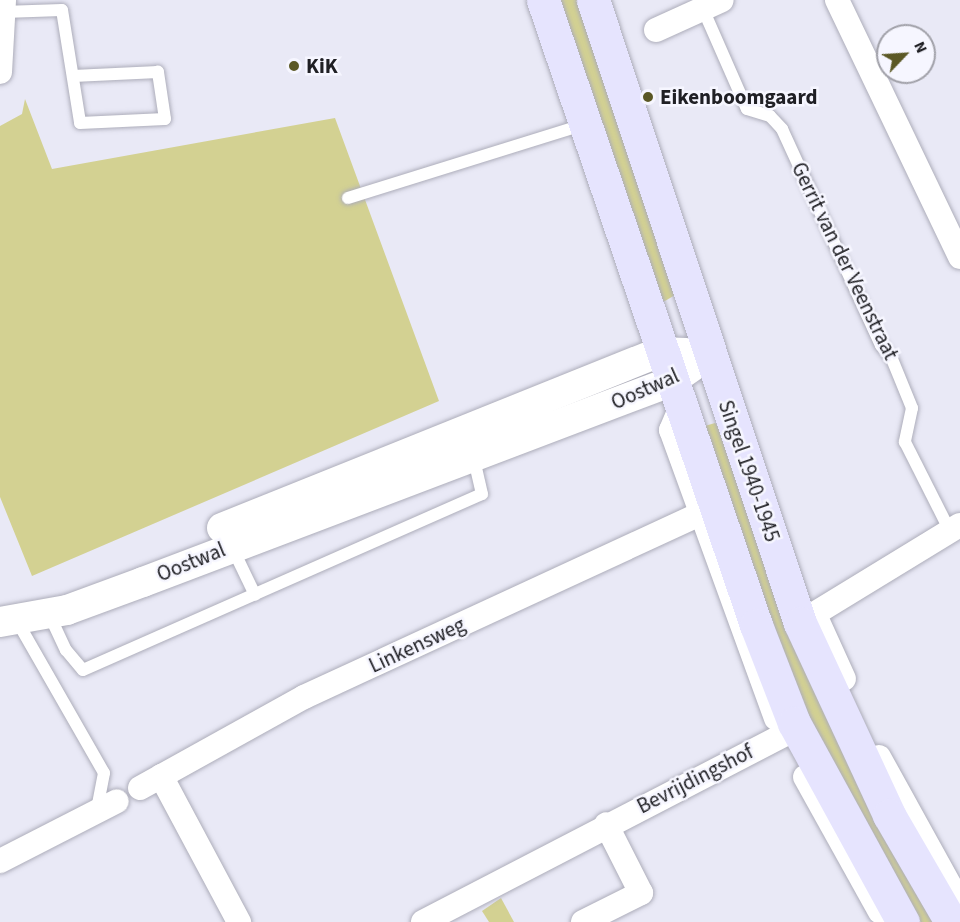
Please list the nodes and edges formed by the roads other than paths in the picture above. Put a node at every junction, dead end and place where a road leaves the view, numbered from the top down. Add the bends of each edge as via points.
1 (543, 0) edge
2 (593, 0) edge
3 (837, 0) edge
4 (712, 5) edge
5 (3, 6) edge
6 (656, 30) dead end
7 (0, 72) edge
8 (73, 75) junction
9 (582, 125) junction
10 (348, 198) dead end
11 (960, 257) edge
12 (658, 352) junction
13 (710, 354) junction
14 (675, 396) junction
15 (473, 455) junction
16 (700, 514) junction
17 (955, 528) edge
18 (227, 536) junction
19 (255, 595) junction
20 (49, 614) junction
21 (6, 615) edge
22 (808, 619) junction
23 (783, 735) junction
24 (107, 805) joint
25 (606, 824) junction
26 (0, 861) edge
27 (960, 904) edge
28 (459, 913) edge
29 (239, 922) edge
30 (423, 922) edge
31 (583, 922) edge
32 (885, 922) edge
33 (903, 922) edge
34 (951, 922) edge

1 - 9 main road, Singel 1940-1945
2 - 13 main road, Singel 1940-1945
3 - 11 street
4 - 6 street
4 - 17 lane, Gerrit van der Veenstraat via 747,109 770,116 782,129 881,345 892,359 912,408 905,442
5 - 7 street
5 - 8 lane via 62,10
8 - 8 lane via 80,123 165,119 158,72
9 - 10 lane
9 - 12 main road, Singel 1940-1945
12 - 13 street, Oostwal
12 - 14 main road, Singel 1940-1945
12 - 18 street, Oostwal
13 - 14 street, Oostwal
13 - 22 main road, Singel 1940-1945
14 - 15 street, Oostwal
14 - 16 street via 671,430
14 - 33 main road, Singel 1940-1945 via 794,723
15 - 18 street, Oostwal
15 - 19 lane via 482,494
16 - 23 street via 753,667
16 - 29 street, Linkensweg via 304,697 150,782
17 - 22 street
18 - 19 lane
18 - 20 street, Oostwal
18 - 21 street, Oostwal via 43,597
19 - 20 lane via 83,670 66,650
20 - 21 street, Oostwal
21 - 24 lane via 35,656 104,773
22 - 27 street, Singel 1940-1945
22 - 34 main road, Singel 1940-1945 via 889,815
23 - 25 street, Bevrijdingshof
23 - 32 street
24 - 26 street
25 - 28 street, Bevrijdingshof
25 - 31 street via 641,893
28 - 30 street, Bevrijdingshof

